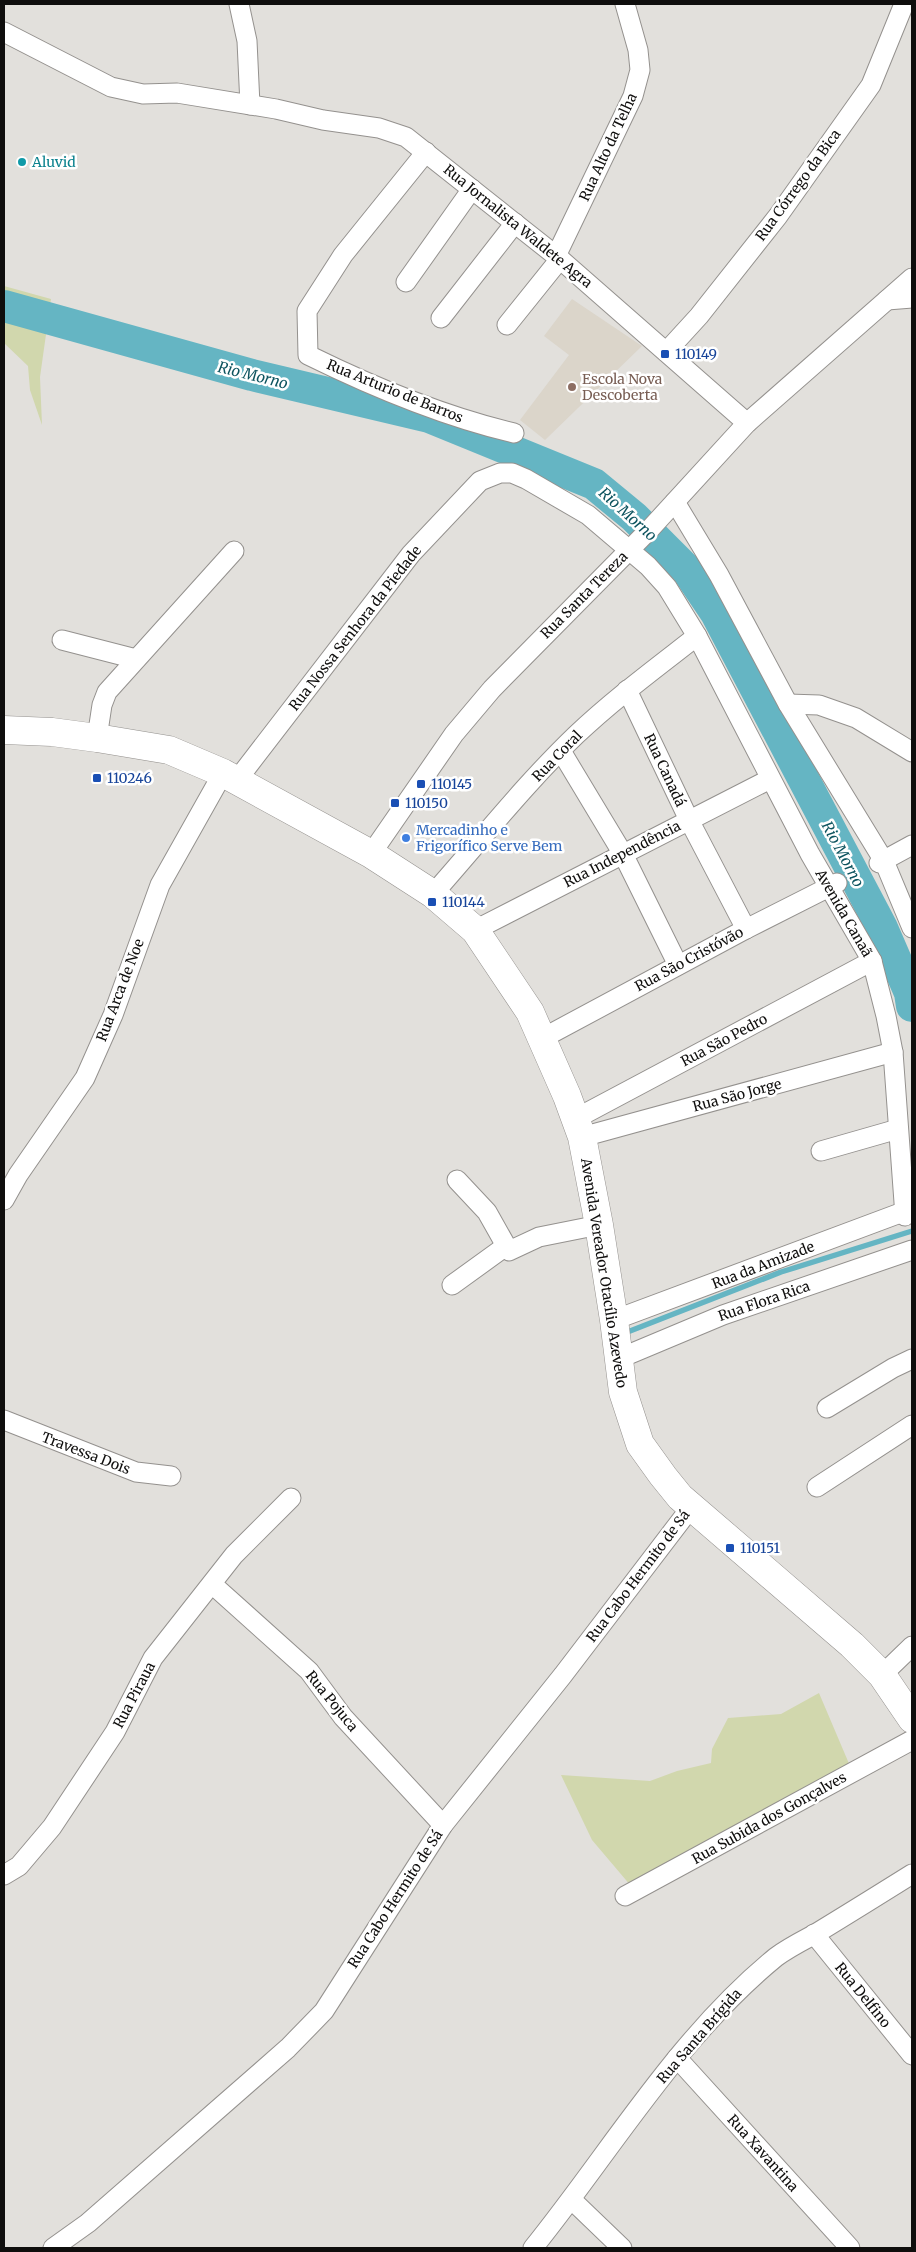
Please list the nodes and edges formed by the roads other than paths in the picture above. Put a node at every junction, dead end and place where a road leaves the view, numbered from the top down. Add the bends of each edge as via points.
1 (239, 4) edge
2 (625, 4) edge
3 (899, 5) edge
4 (4, 32) edge
5 (250, 105) junction
6 (426, 152) junction
7 (472, 189) junction
8 (515, 223) junction
9 (558, 258) junction
10 (912, 278) edge
11 (406, 282) dead end
12 (912, 298) edge
13 (887, 300) junction
14 (441, 318) dead end
15 (507, 325) dead end
16 (667, 352) junction
17 (747, 423) junction
18 (514, 433) dead end
19 (480, 481) joint
20 (673, 504) junction
21 (633, 546) junction
22 (234, 550) dead end
23 (697, 636) junction
24 (62, 640) dead end
25 (136, 659) junction
26 (627, 690) junction
27 (788, 704) junction
28 (4, 730) edge
29 (97, 738) junction
30 (561, 751) junction
31 (912, 752) edge
32 (230, 776) junction
33 (770, 779) junction
34 (689, 820) junction
35 (912, 845) edge
36 (371, 854) junction
37 (623, 854) junction
38 (881, 862) junction
39 (834, 885) junction
40 (433, 894) junction
41 (912, 928) edge
42 (746, 929) junction
43 (475, 930) junction
44 (872, 961) junction
45 (678, 965) junction
46 (543, 1038) junction
47 (893, 1052) junction
48 (578, 1128) junction
49 (898, 1129) junction
50 (821, 1151) dead end
51 (457, 1180) dead end
52 (4, 1200) edge
53 (907, 1212) joint
54 (599, 1225) junction
55 (506, 1246) junction
56 (912, 1250) edge
57 (452, 1285) dead end
58 (614, 1320) junction
59 (618, 1359) junction
60 (912, 1359) edge
61 (827, 1408) dead end
62 (4, 1420) edge
63 (912, 1424) edge
64 (172, 1476) dead end
65 (817, 1487) dead end
66 (291, 1498) dead end
67 (692, 1506) junction
68 (212, 1584) junction
69 (912, 1646) edge
70 (882, 1675) junction
71 (912, 1719) edge
72 (912, 1740) edge
73 (444, 1825) junction
74 (912, 1874) edge
75 (4, 1875) edge
76 (625, 1896) dead end
77 (814, 1934) junction
78 (912, 2056) edge
79 (678, 2058) junction
80 (572, 2200) junction
81 (53, 2248) edge
82 (533, 2248) edge
83 (622, 2248) edge
84 (850, 2248) edge

1 - 5 street via 247,41
2 - 9 street, Rua Alto da Telha via 640,70 633,96
3 - 16 street, Rua Córrego da Bica via 871,85 778,216
4 - 5 street, Rua Jornalista Waldete Agra via 111,87 143,94 177,93
5 - 6 street, Rua Jornalista Waldete Agra via 380,128 406,137
6 - 7 street, Rua Jornalista Waldete Agra
6 - 18 street, Rua Arturio de Barros via 343,255 307,311 308,355 350,375 476,424
7 - 8 street, Rua Jornalista Waldete Agra
7 - 11 street
8 - 9 street, Rua Jornalista Waldete Agra
8 - 14 street
9 - 15 street, Rua Alto da Telha
9 - 16 street, Rua Jornalista Waldete Agra
10 - 13 street, Rua Santa Tereza
12 - 13 street
13 - 17 street, Rua Santa Tereza
16 - 17 street, Rua Jornalista Waldete Agra
17 - 20 street, Rua Santa Tereza
19 - 21 street, Avenida Canaã via 500,473 512,473
19 - 32 street, Rua Nossa Senhora da Piedade via 411,554
20 - 21 street, Rua Santa Tereza
20 - 27 street via 719,575
21 - 23 street, Avenida Canaã via 667,587
21 - 36 street, Rua Santa Tereza via 544,633 479,704 454,734
22 - 25 street
23 - 26 street, Rua Coral
23 - 33 street, Avenida Canaã
24 - 25 street
25 - 29 street via 107,692
26 - 30 street, Rua Coral
26 - 34 street, Rua Canadá
27 - 31 street via 819,705 856,718
27 - 38 street
28 - 29 main road, Avenida Vereador Otacílio Azevedo
29 - 32 main road, Avenida Vereador Otacílio Azevedo via 169,750
30 - 37 street
30 - 40 street, Rua Coral
32 - 36 main road, Avenida Vereador Otacílio Azevedo
32 - 52 street, Rua Arca de Noe via 160,885 113,1015 85,1078
33 - 34 street, Rua Independência
33 - 39 street, Avenida Canaã via 810,854
34 - 37 street, Rua Independência
34 - 42 street, Rua Canadá
35 - 38 street
36 - 40 main road, Avenida Vereador Otacílio Azevedo
37 - 43 street, Rua Independência
37 - 45 street
38 - 41 street
39 - 42 street, Rua São Cristóvão
39 - 44 street, Avenida Canaã
40 - 43 main road, Avenida Vereador Otacílio Azevedo
42 - 45 street, Rua São Cristóvão
43 - 46 main road, Avenida Vereador Otacílio Azevedo via 530,1012
44 - 47 street, Avenida Canaã
44 - 48 street, Rua São Pedro
45 - 46 street, Rua São Cristóvão
46 - 48 main road, Avenida Vereador Otacílio Azevedo
47 - 48 street, Rua São Jorge
47 - 49 street, Avenida Canaã
48 - 54 main road, Avenida Vereador Otacílio Azevedo
49 - 50 street
49 - 53 street, Avenida Canaã
51 - 55 street via 487,1212
53 - 58 street, Rua da Amizade
54 - 55 street via 538,1238 509,1251
54 - 58 main road, Avenida Vereador Otacílio Azevedo
55 - 57 street
56 - 59 street, Rua Flora Rica via 723,1315
58 - 59 main road, Avenida Vereador Otacílio Azevedo
59 - 67 main road, Avenida Vereador Otacílio Azevedo via 623,1392 640,1444 662,1476
60 - 61 street
62 - 64 street, Travessa Dois via 136,1472
63 - 65 street
66 - 68 street, Rua Piraua via 234,1555
67 - 70 main road, Avenida Vereador Otacílio Azevedo via 804,1602
67 - 73 street, Rua Cabo Hermito de Sá
68 - 73 street, Rua Pojuca via 309,1671 343,1717
68 - 75 street, Rua Piraua via 153,1658 115,1732 52,1827 19,1866
69 - 70 street
70 - 71 main road, Avenida Vereador Otacílio Azevedo
72 - 76 street, Rua Subida dos Gonçalves
73 - 81 street, Rua Cabo Hermito de Sá via 324,2011 288,2048 88,2223
74 - 77 street, Rua Santa Brígida
77 - 78 street, Rua Delfino
77 - 79 street, Rua Santa Brígida via 778,1956 739,1989
79 - 80 street, Rua Santa Brígida via 599,2158
79 - 84 street, Rua Xavantina
80 - 82 street, Rua Santa Brígida
80 - 83 street

